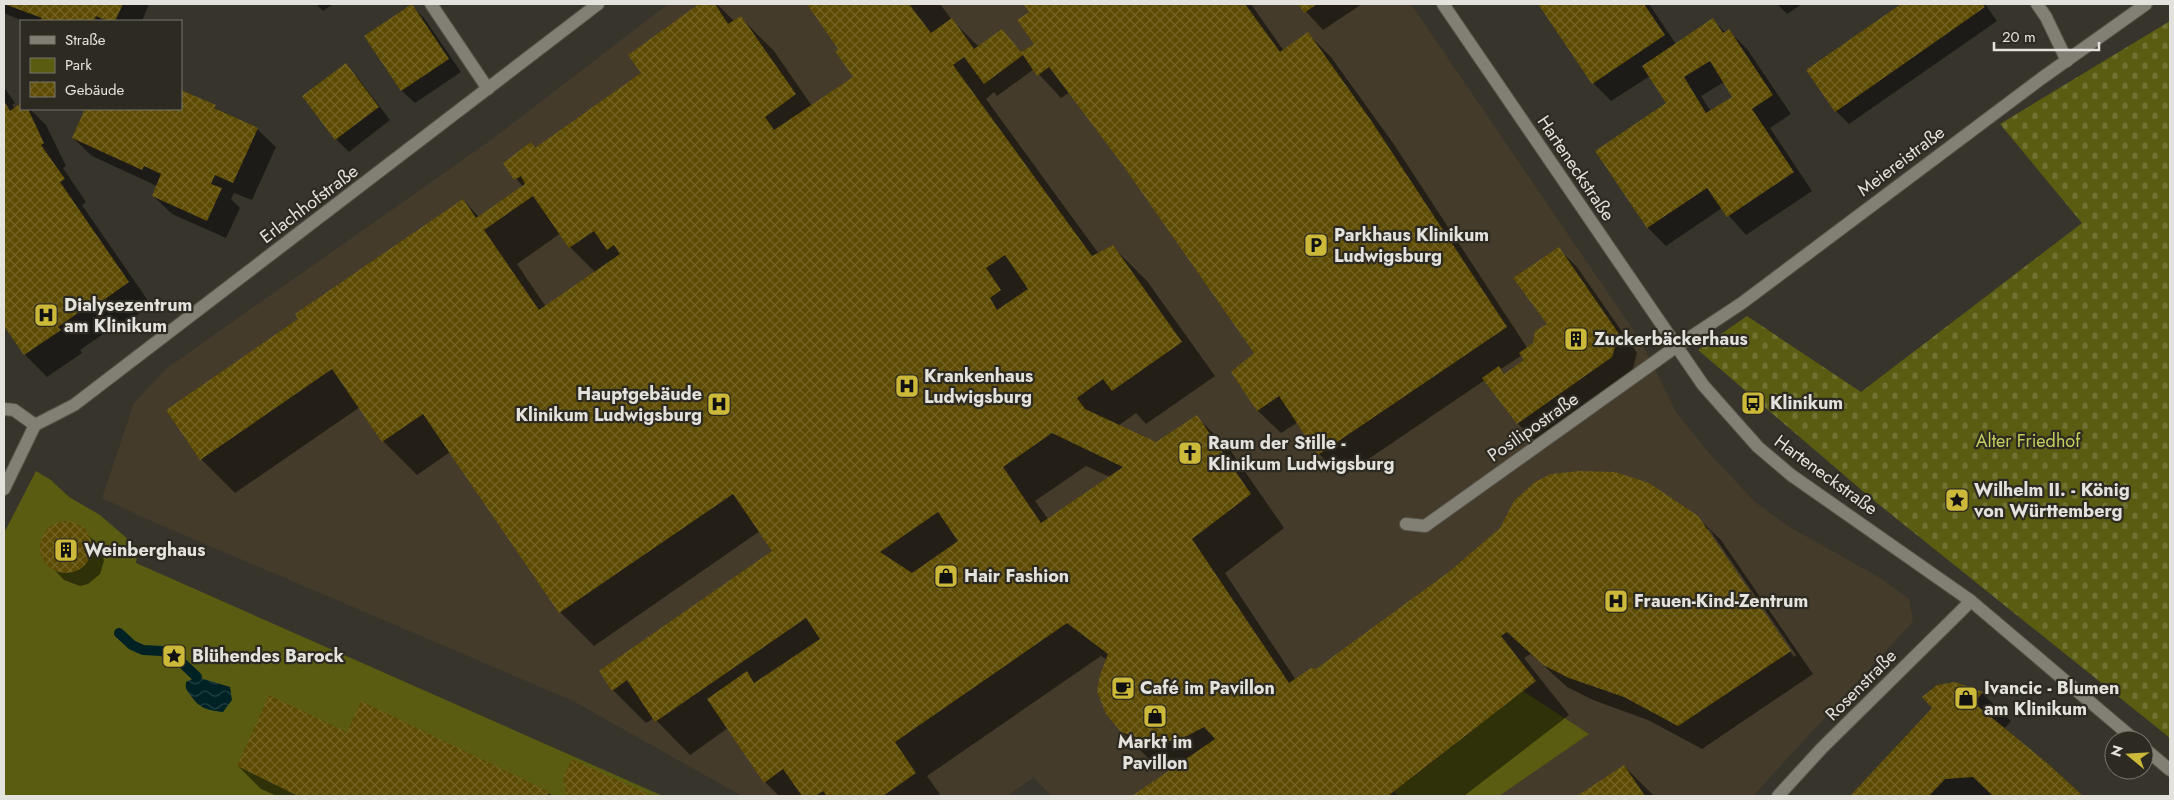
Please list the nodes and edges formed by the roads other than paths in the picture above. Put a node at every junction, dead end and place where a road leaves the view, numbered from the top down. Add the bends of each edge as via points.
1 (431, 4) edge
2 (598, 4) edge
3 (1443, 4) edge
4 (2037, 4) edge
5 (2146, 4) edge
6 (2067, 61) junction
7 (488, 90) junction
8 (1677, 346) junction
9 (4, 409) edge
10 (35, 425) junction
11 (4, 489) edge
12 (1406, 524) dead end
13 (1971, 601) junction
14 (2123, 730) edge
15 (2154, 756) edge
16 (2170, 770) edge
17 (1778, 796) edge

1 - 7 street
2 - 7 street, Erlachhofstraße
3 - 8 street, Harteneckstraße
4 - 6 street
5 - 6 street, Meiereistraße
6 - 8 street, Meiereistraße via 1742,303
7 - 10 street, Erlachhofstraße via 74,405
8 - 12 street, Posilipostraße via 1425,526
8 - 13 street, Harteneckstraße via 1704,385 1758,447 1791,475
9 - 10 street via 14,410
10 - 11 street
13 - 14 street, Harteneckstraße
13 - 17 street, Rosenstraße
15 - 16 street

